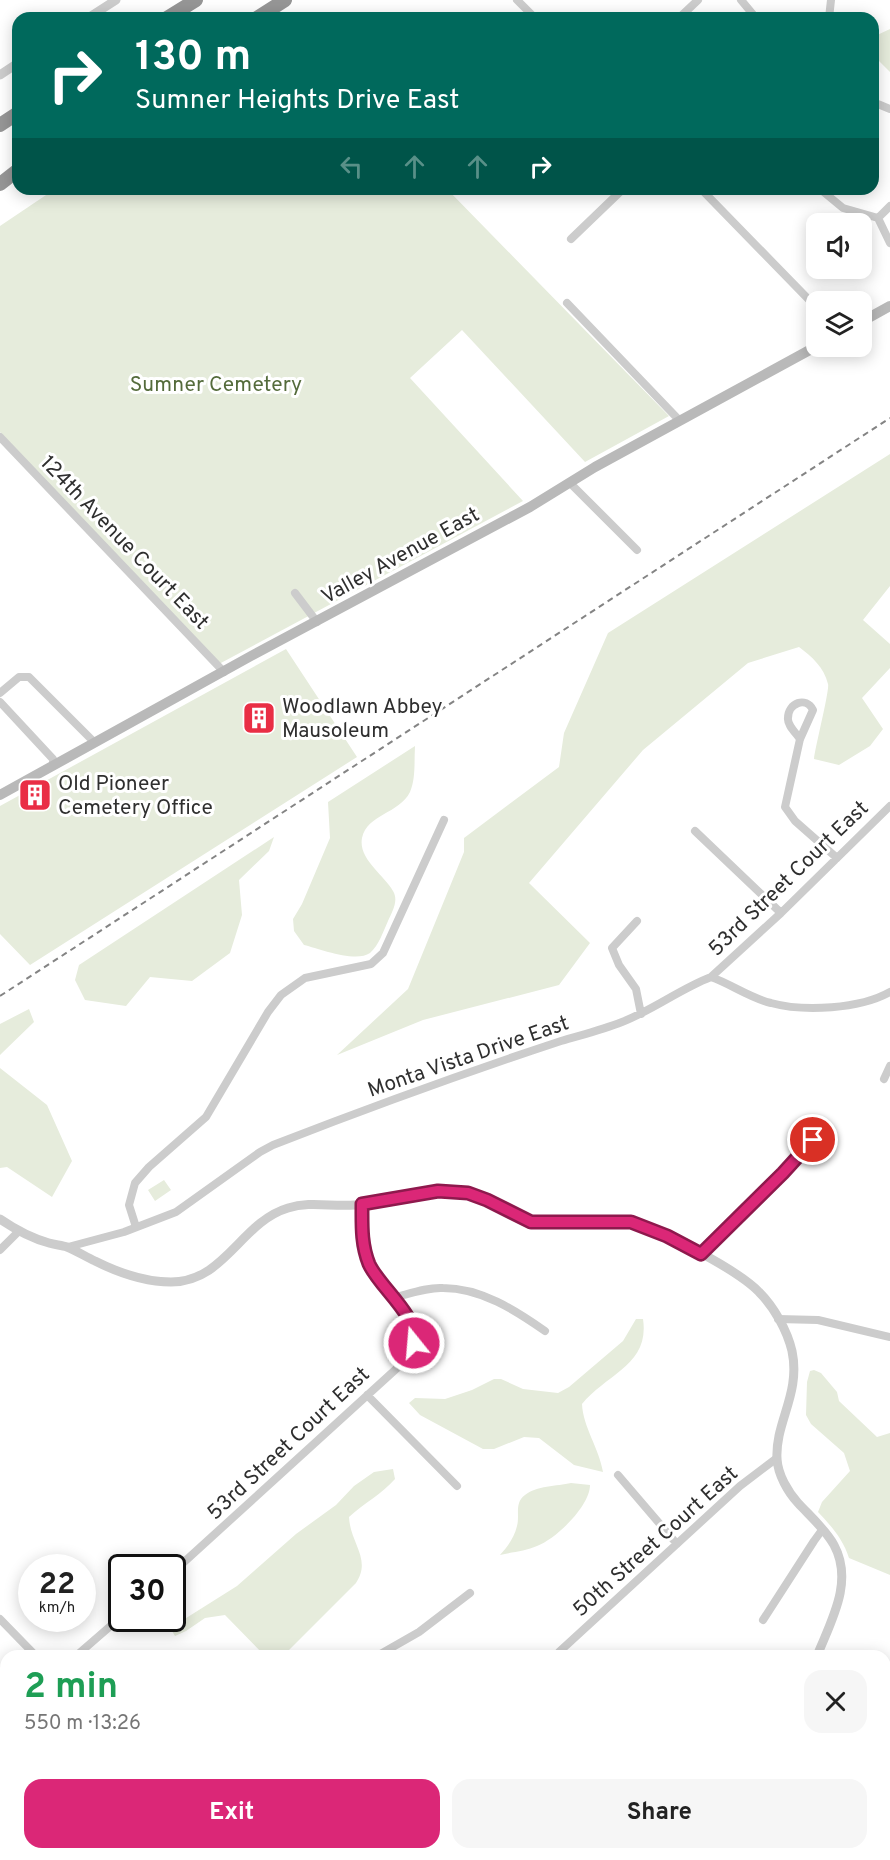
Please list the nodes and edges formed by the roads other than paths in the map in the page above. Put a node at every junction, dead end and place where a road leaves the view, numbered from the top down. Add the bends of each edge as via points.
1 (116, 0) edge
2 (196, 0) edge
3 (517, 0) edge
4 (698, 0) edge
5 (741, 0) edge
6 (283, 2) edge
7 (97, 12) edge
8 (177, 12) edge
9 (267, 12) edge
10 (529, 12) edge
11 (685, 12) edge
12 (751, 12) edge
13 (12, 175) edge
14 (0, 184) edge
15 (617, 195) edge
16 (707, 195) edge
17 (827, 195) edge
18 (890, 206) edge
19 (878, 218) junction
20 (571, 239) dead end
21 (890, 243) edge
22 (806, 297) edge
23 (567, 303) dead end
24 (890, 306) edge
25 (872, 316) edge
26 (806, 352) edge
27 (680, 421) junction
28 (0, 437) edge
29 (570, 483) junction
30 (637, 550) dead end
31 (295, 593) dead end
32 (317, 622) junction
33 (224, 672) junction
34 (0, 693) edge
35 (0, 702) edge
36 (800, 739) junction
37 (95, 743) junction
38 (53, 766) junction
39 (0, 795) edge
40 (890, 806) edge
41 (444, 820) dead end
42 (694, 831) dead end
43 (837, 858) junction
44 (781, 913) junction
45 (637, 921) dead end
46 (711, 977) junction
47 (890, 992) edge
48 (640, 1014) junction
49 (890, 1066) edge
50 (884, 1079) dead end
51 (813, 1140) dead end
52 (362, 1204) junction
53 (0, 1219) edge
54 (136, 1227) junction
55 (18, 1232) junction
56 (68, 1247) junction
57 (0, 1250) edge
58 (701, 1254) junction
59 (393, 1298) junction
60 (778, 1319) junction
61 (545, 1331) dead end
62 (890, 1337) edge
63 (367, 1395) junction
64 (777, 1458) junction
65 (618, 1475) dead end
66 (457, 1486) dead end
67 (822, 1530) junction
68 (677, 1544) junction
69 (186, 1560) edge
70 (470, 1593) dead end
71 (0, 1619) edge
72 (763, 1620) dead end
73 (108, 1628) edge
74 (30, 1650) edge
75 (83, 1650) edge
76 (388, 1650) edge
77 (561, 1650) edge
78 (819, 1650) edge

1 - 7 street
2 - 8 highway
3 - 10 street
4 - 11 street
5 - 12 street
6 - 9 highway
13 - 14 highway
15 - 20 street
16 - 22 street
17 - 19 street via 843,208
18 - 19 street
19 - 21 street
23 - 27 street
24 - 25 main road
26 - 27 main road, Valley Avenue East
27 - 29 main road, Valley Avenue East
28 - 33 street, 124th Avenue Court East
29 - 30 street
29 - 32 main road, Valley Avenue East
31 - 32 street
32 - 33 main road, Valley Avenue East
33 - 37 main road, Valley Avenue East
34 - 37 street via 19,677 29,677
35 - 38 street via 53,759
36 - 36 street via 813,710 804,701 795,704 787,717
36 - 43 street via 784,807
37 - 38 main road, Valley Avenue East
38 - 39 main road, Valley Avenue East
40 - 43 street, 53rd Street Court East
41 - 54 street via 383,953 371,964 305,978 281,994 206,1117 135,1183 129,1205
42 - 44 street
43 - 44 street, 53rd Street Court East
44 - 46 street, 53rd Street Court East
45 - 48 street via 612,948 636,988
46 - 47 street via 781,1005 835,1008 863,1003
46 - 48 street, Monta Vista Drive East
48 - 54 street, Monta Vista Drive East via 273,1145 176,1212
49 - 50 street
51 - 58 street
52 - 56 street via 304,1204 284,1209 259,1224 220,1264 183,1281 126,1275
52 - 58 street via 438,1191 468,1193 531,1222 631,1222
52 - 59 street, 53rd Street Court East via 362,1234 369,1262
53 - 55 street
54 - 56 street, Monta Vista Drive East
55 - 56 street
55 - 57 street
58 - 60 street via 756,1289
59 - 61 street via 442,1287 468,1291 511,1308
59 - 63 street, 53rd Street Court East via 411,1323 414,1343 406,1360
60 - 62 street via 818,1320
60 - 64 street via 787,1335 794,1366 793,1391
63 - 66 street
63 - 69 street, 53rd Street Court East
64 - 67 street via 793,1497
64 - 68 street, 50th Street Court East
65 - 68 street
67 - 72 street
67 - 78 street via 835,1546 843,1570 839,1599
68 - 77 street, 50th Street Court East
70 - 76 street via 419,1632
71 - 74 street
73 - 75 street

